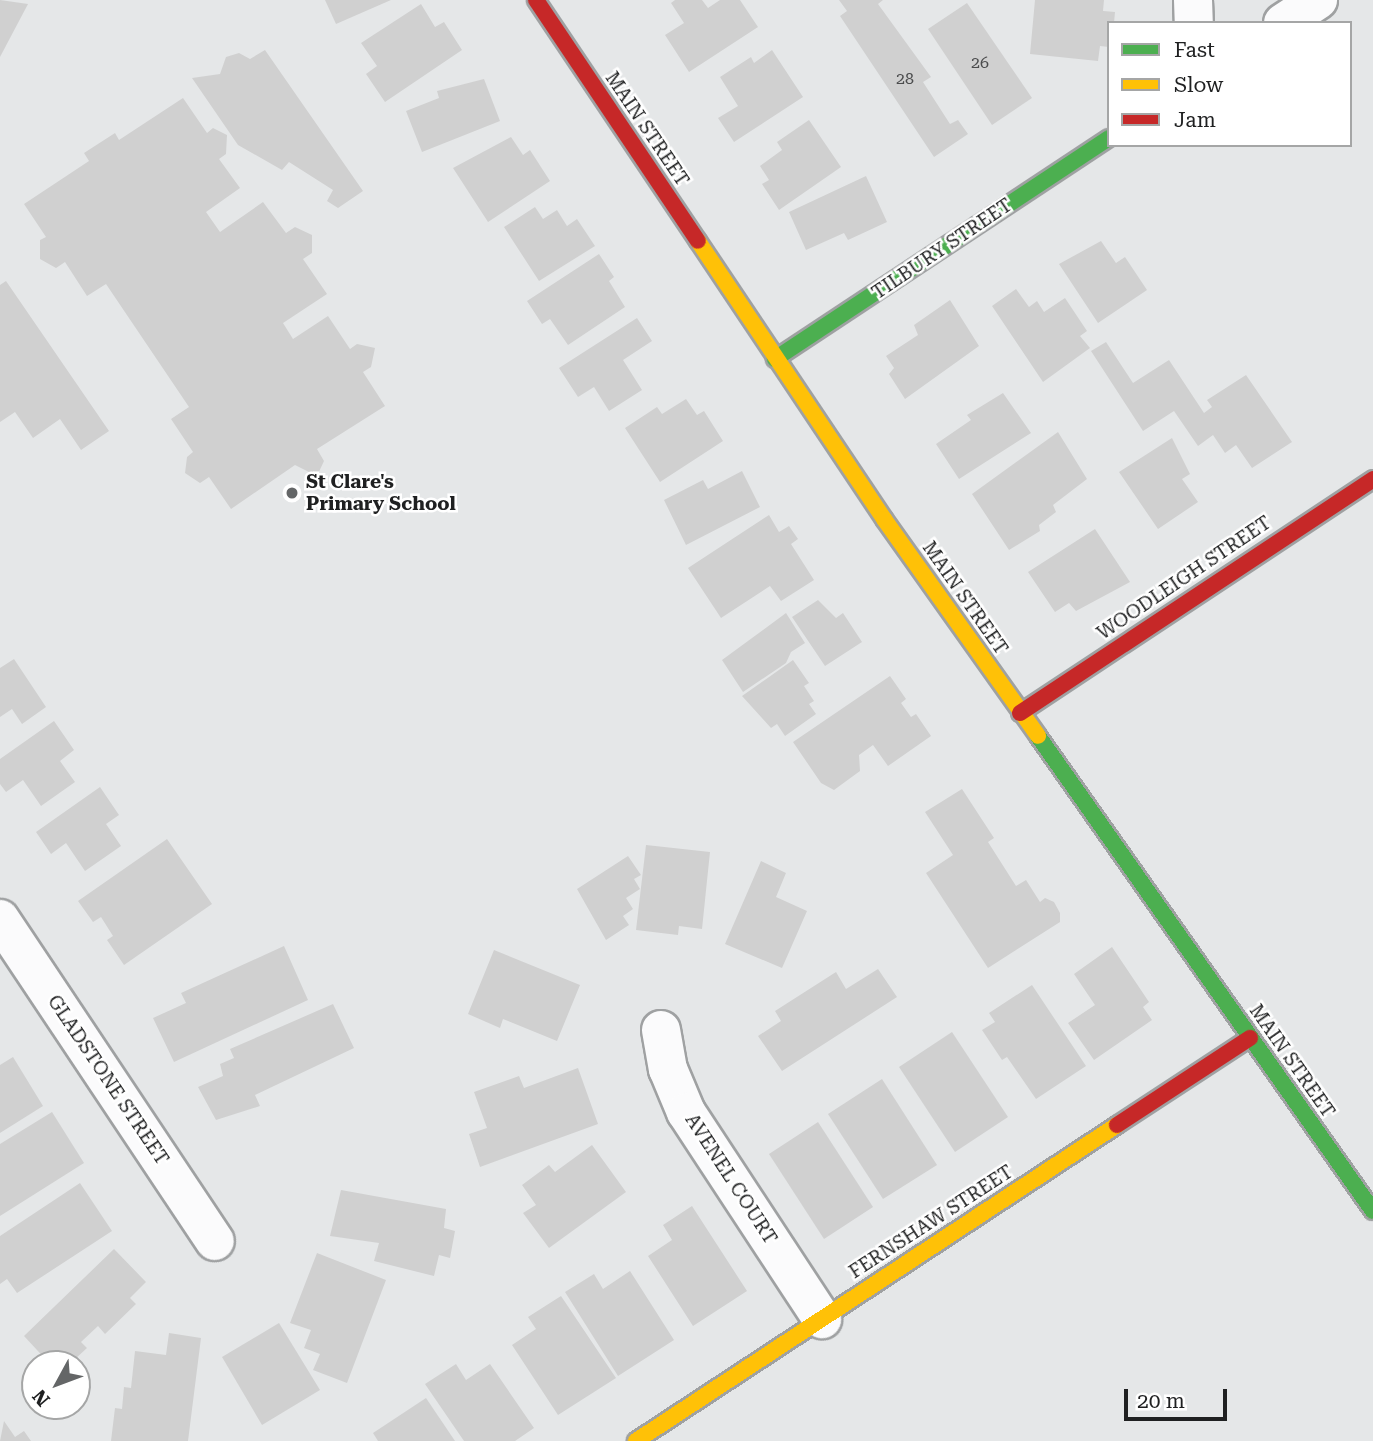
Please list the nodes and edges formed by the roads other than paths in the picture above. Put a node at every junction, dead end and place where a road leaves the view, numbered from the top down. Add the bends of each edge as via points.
1 (536, 0) edge
2 (1193, 0) edge
3 (1318, 0) edge
4 (1194, 21) edge
5 (1286, 21) edge
6 (1107, 139) edge
7 (775, 359) junction
8 (1373, 479) edge
9 (1020, 713) junction
10 (0, 919) edge
11 (662, 1030) dead end
12 (1250, 1038) junction
13 (1373, 1211) edge
14 (215, 1241) dead end
15 (822, 1319) junction
16 (636, 1441) edge

1 - 7 street, MAIN STREET
2 - 4 street
3 - 5 street
6 - 7 street, TILBURY STREET
7 - 9 street, MAIN STREET
8 - 9 street, WOODLEIGH STREET
9 - 12 street, MAIN STREET
10 - 14 street, GLADSTONE STREET
11 - 15 street, AVENEL COURT via 668,1069 686,1112
12 - 13 street, MAIN STREET
12 - 15 street, FERNSHAW STREET
15 - 16 street, FERNSHAW STREET

